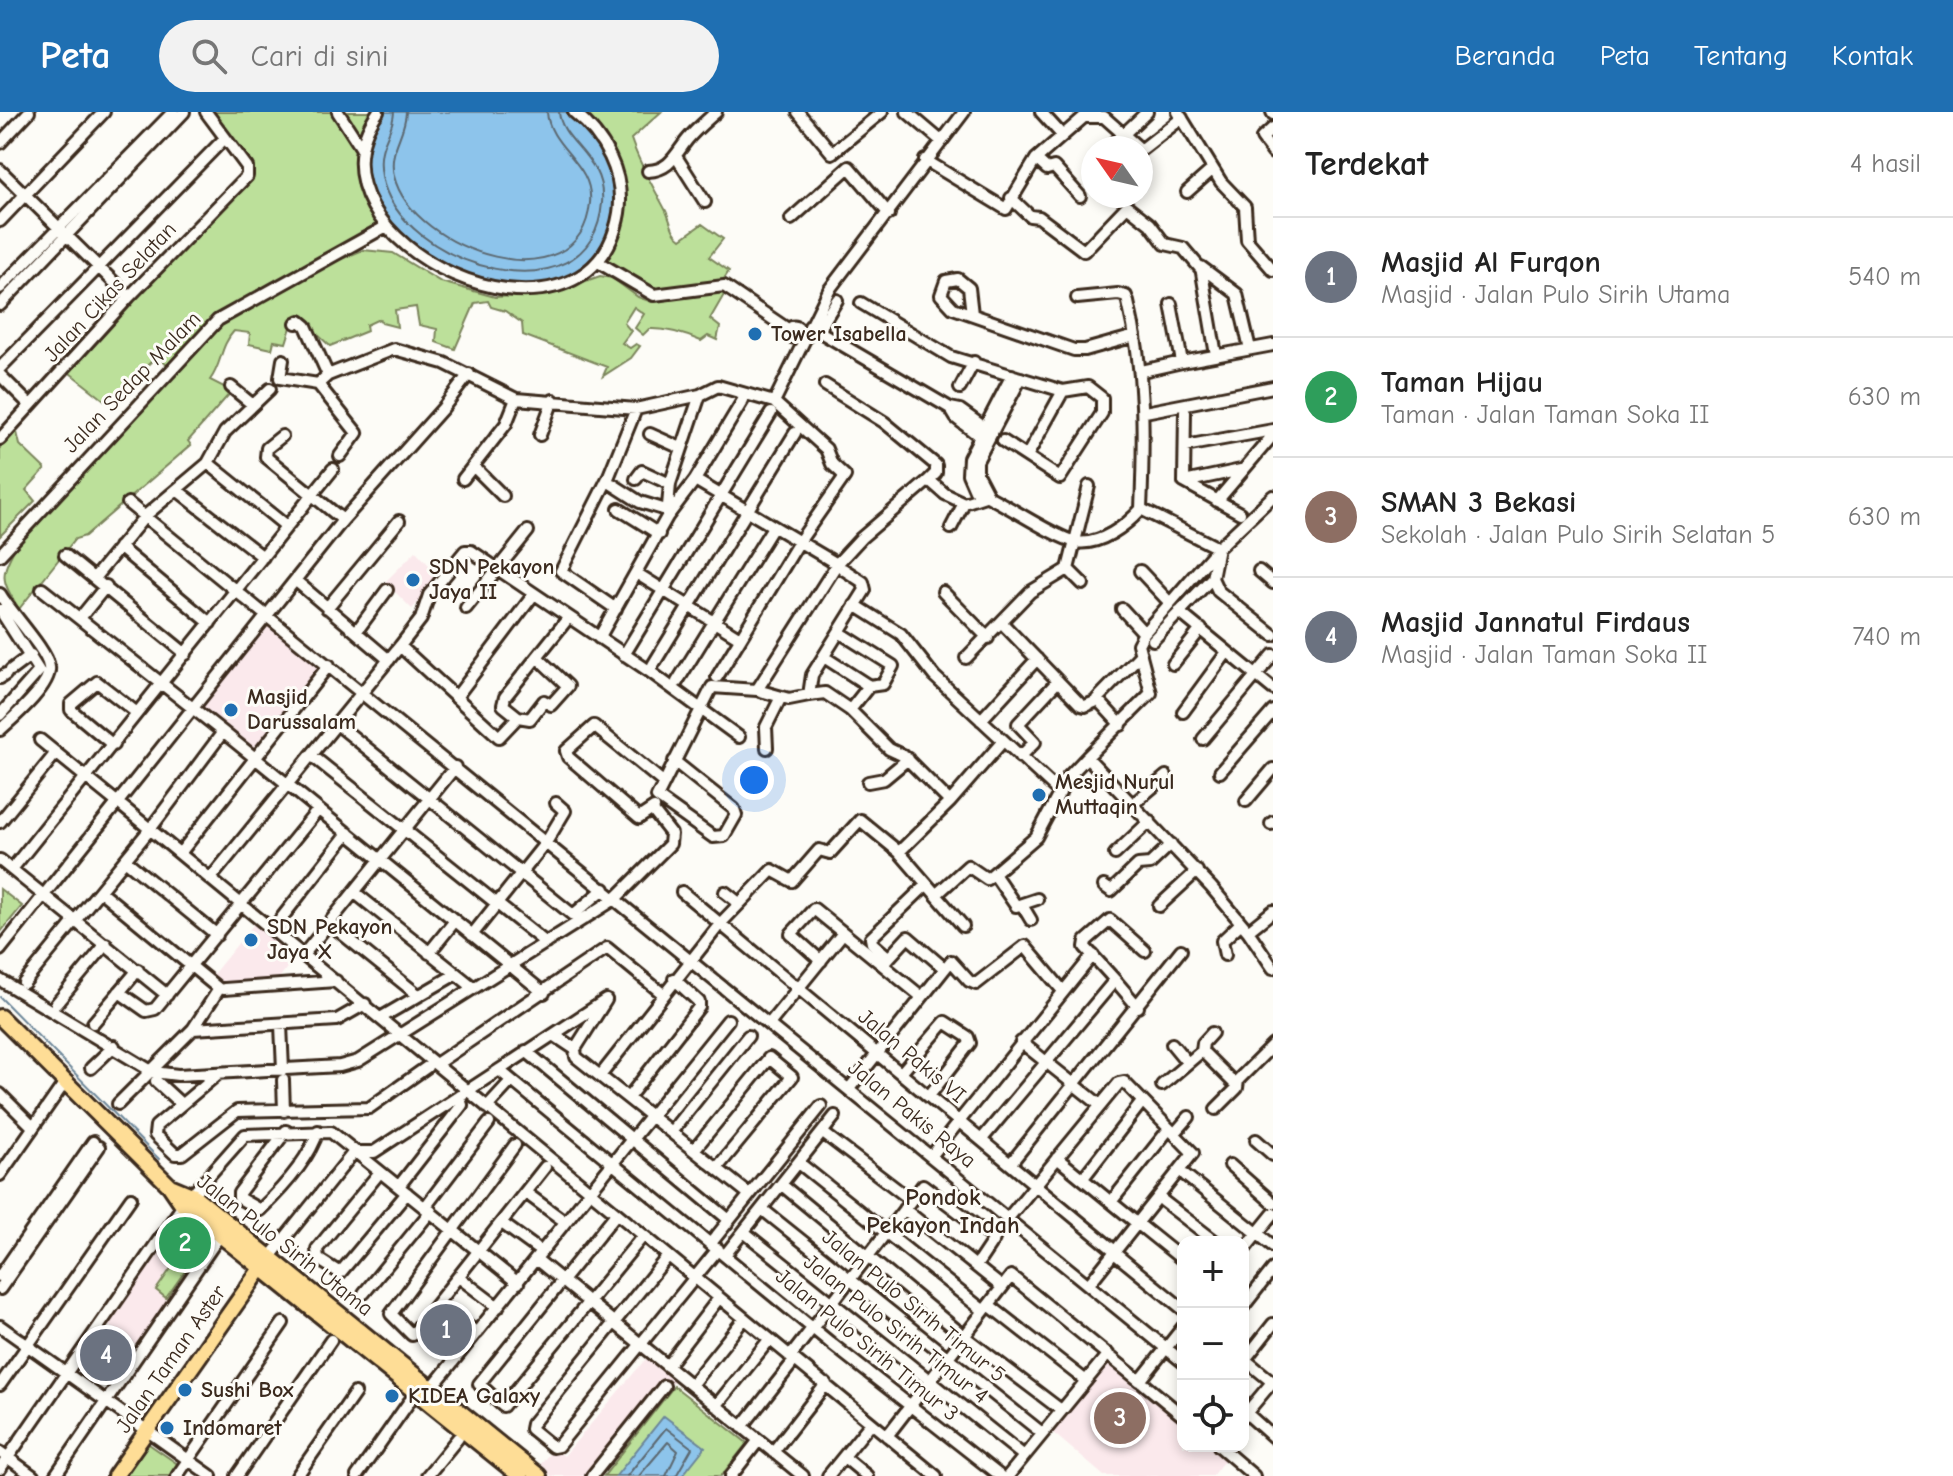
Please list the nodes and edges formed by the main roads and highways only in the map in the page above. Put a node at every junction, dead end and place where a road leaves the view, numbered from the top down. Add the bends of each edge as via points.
1 (0, 1017) edge
2 (266, 1262) junction
3 (290, 1282) junction
4 (115, 1476) edge
5 (520, 1476) edge
6 (539, 1476) edge

1 - 2 main road, Jalan Pulo Sirih Utama via 170,1186
2 - 3 main road, Jalan Pulo Sirih Utama
2 - 4 main road, Jalan Taman Aster
3 - 5 main road, Jalan Pulo Sirih Utama
3 - 6 main road, Jalan Pulo Sirih Utama

